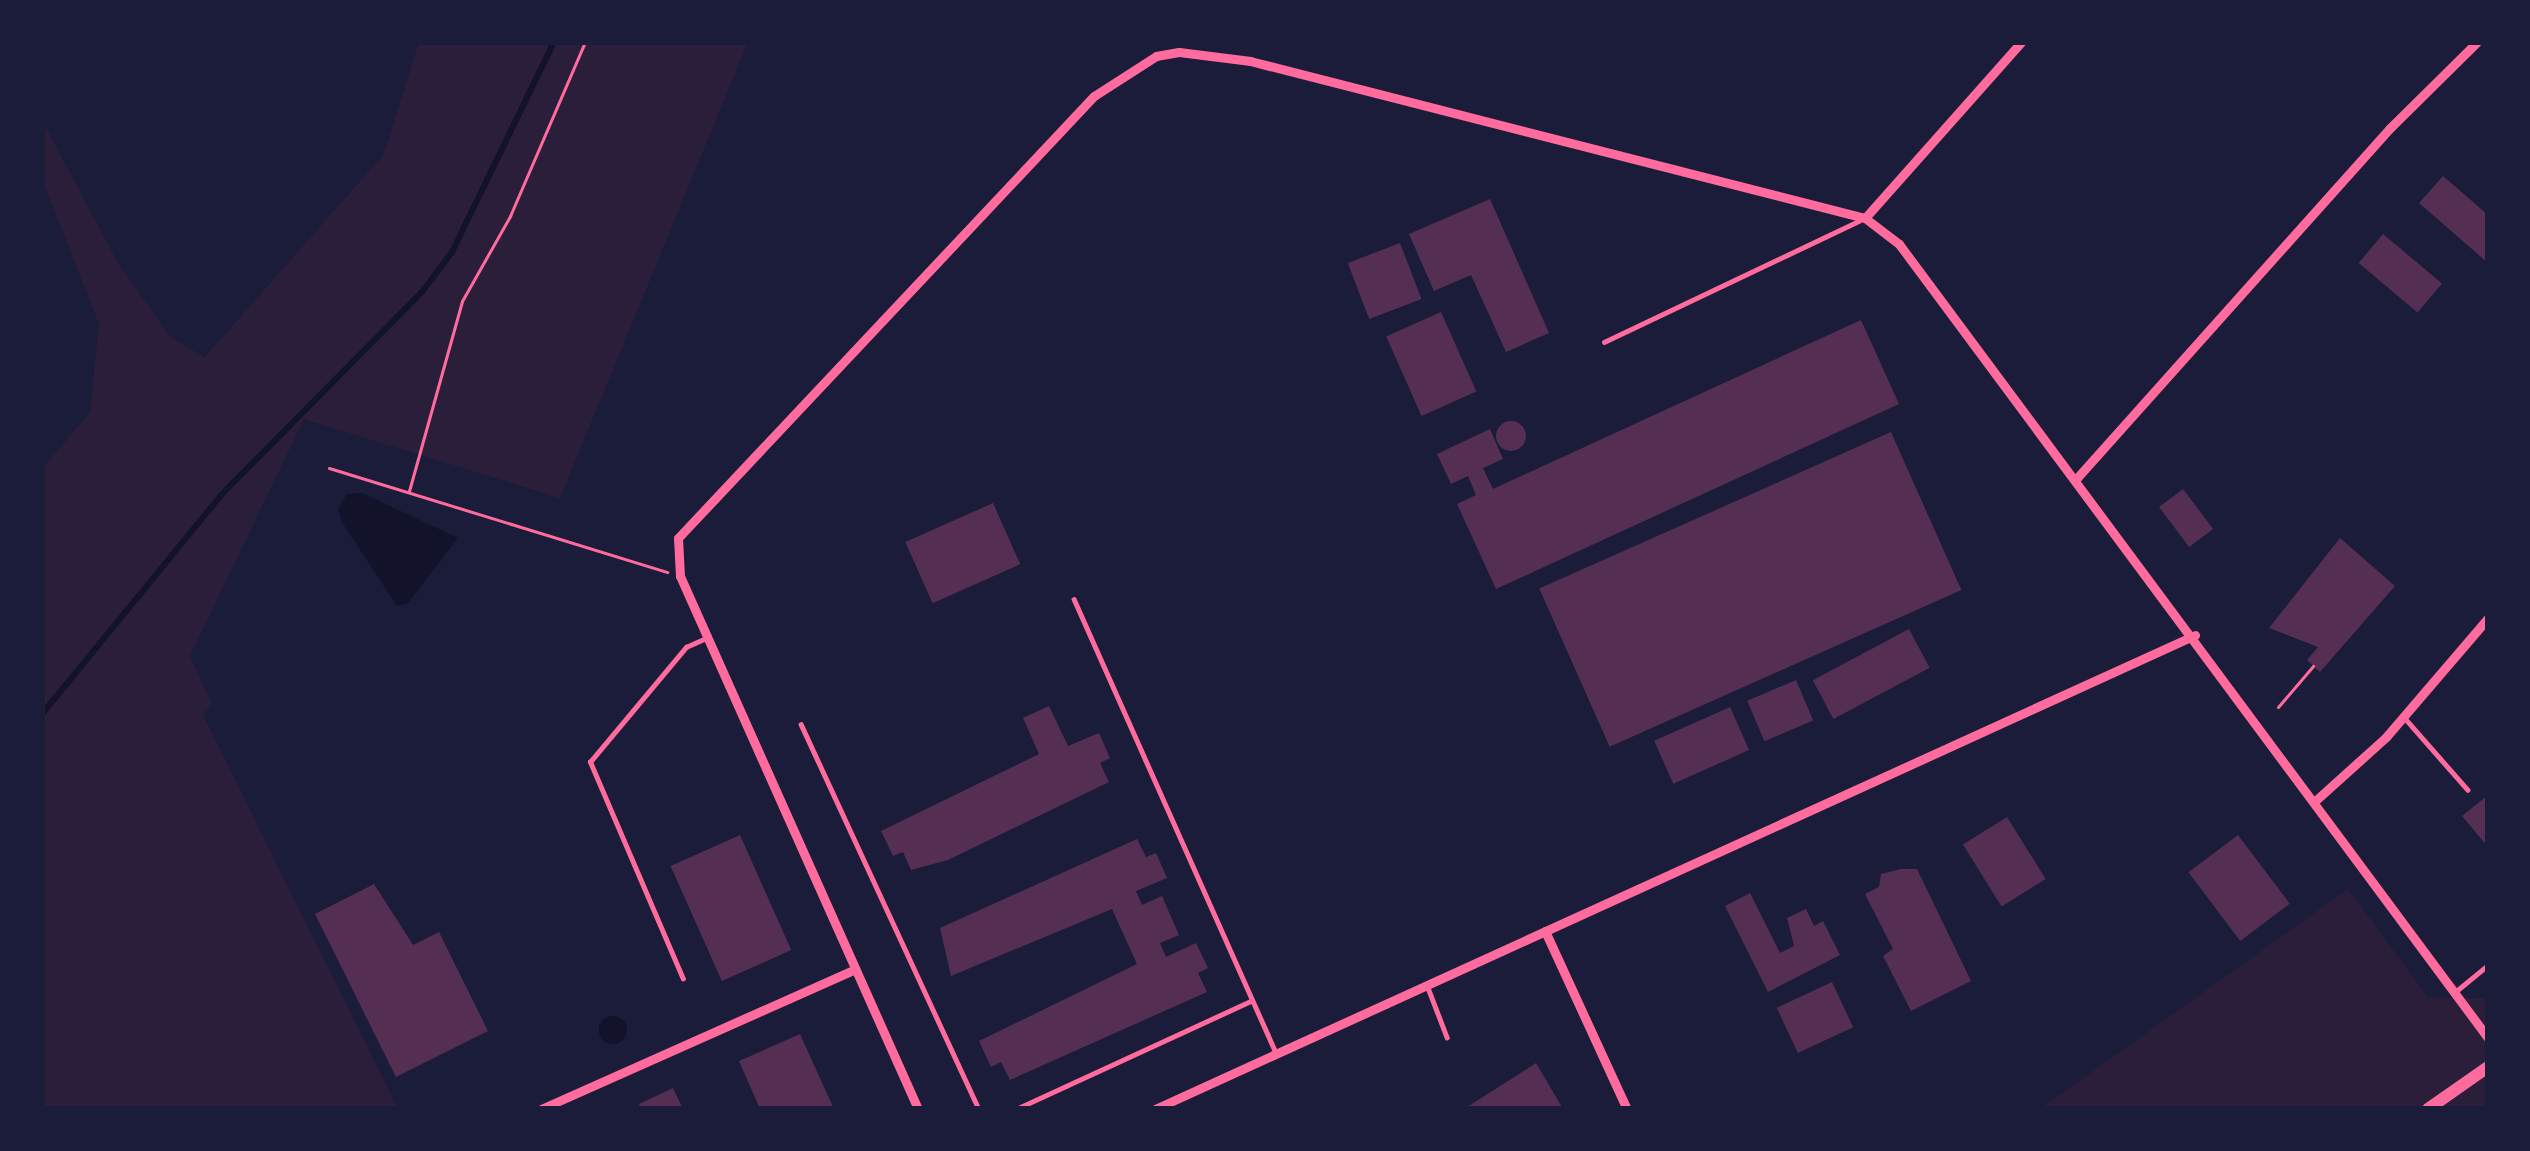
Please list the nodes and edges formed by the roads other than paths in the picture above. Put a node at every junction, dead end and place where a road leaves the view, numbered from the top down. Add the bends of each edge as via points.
1 (1150, 42) edge
2 (2021, 42) edge
3 (2477, 42) edge
4 (1156, 56) junction
5 (1865, 218) junction
6 (1604, 342) dead end
7 (2076, 479) junction
8 (1074, 599) dead end
9 (2488, 618) edge
10 (2195, 635) junction
11 (708, 637) junction
12 (2404, 716) junction
13 (801, 724) dead end
14 (2468, 790) dead end
15 (2315, 801) junction
16 (1545, 931) junction
17 (2488, 965) edge
18 (854, 969) junction
19 (683, 979) dead end
20 (1427, 985) junction
21 (2455, 992) junction
22 (1251, 1001) junction
23 (1447, 1037) dead end
24 (2488, 1038) edge
25 (1276, 1054) junction
26 (2488, 1066) edge
27 (541, 1109) edge
28 (918, 1109) edge
29 (979, 1109) edge
30 (1016, 1109) edge
31 (1155, 1109) edge
32 (1627, 1109) edge
33 (2428, 1109) edge

1 - 4 street
2 - 5 street
3 - 7 street
4 - 5 street via 1234,57
4 - 11 street via 1094,97 692,515 675,554
5 - 6 lane
5 - 7 street via 1899,244
7 - 10 street
8 - 22 lane
9 - 12 street
10 - 15 street
10 - 16 street
11 - 18 street
11 - 19 lane via 686,647 590,762
12 - 14 lane
12 - 15 street
13 - 29 lane
15 - 21 street
16 - 20 street
16 - 32 street
17 - 21 lane
18 - 27 street
18 - 28 street
20 - 23 lane
20 - 25 street
21 - 24 street
22 - 25 lane
22 - 30 lane
25 - 31 street
26 - 33 street

